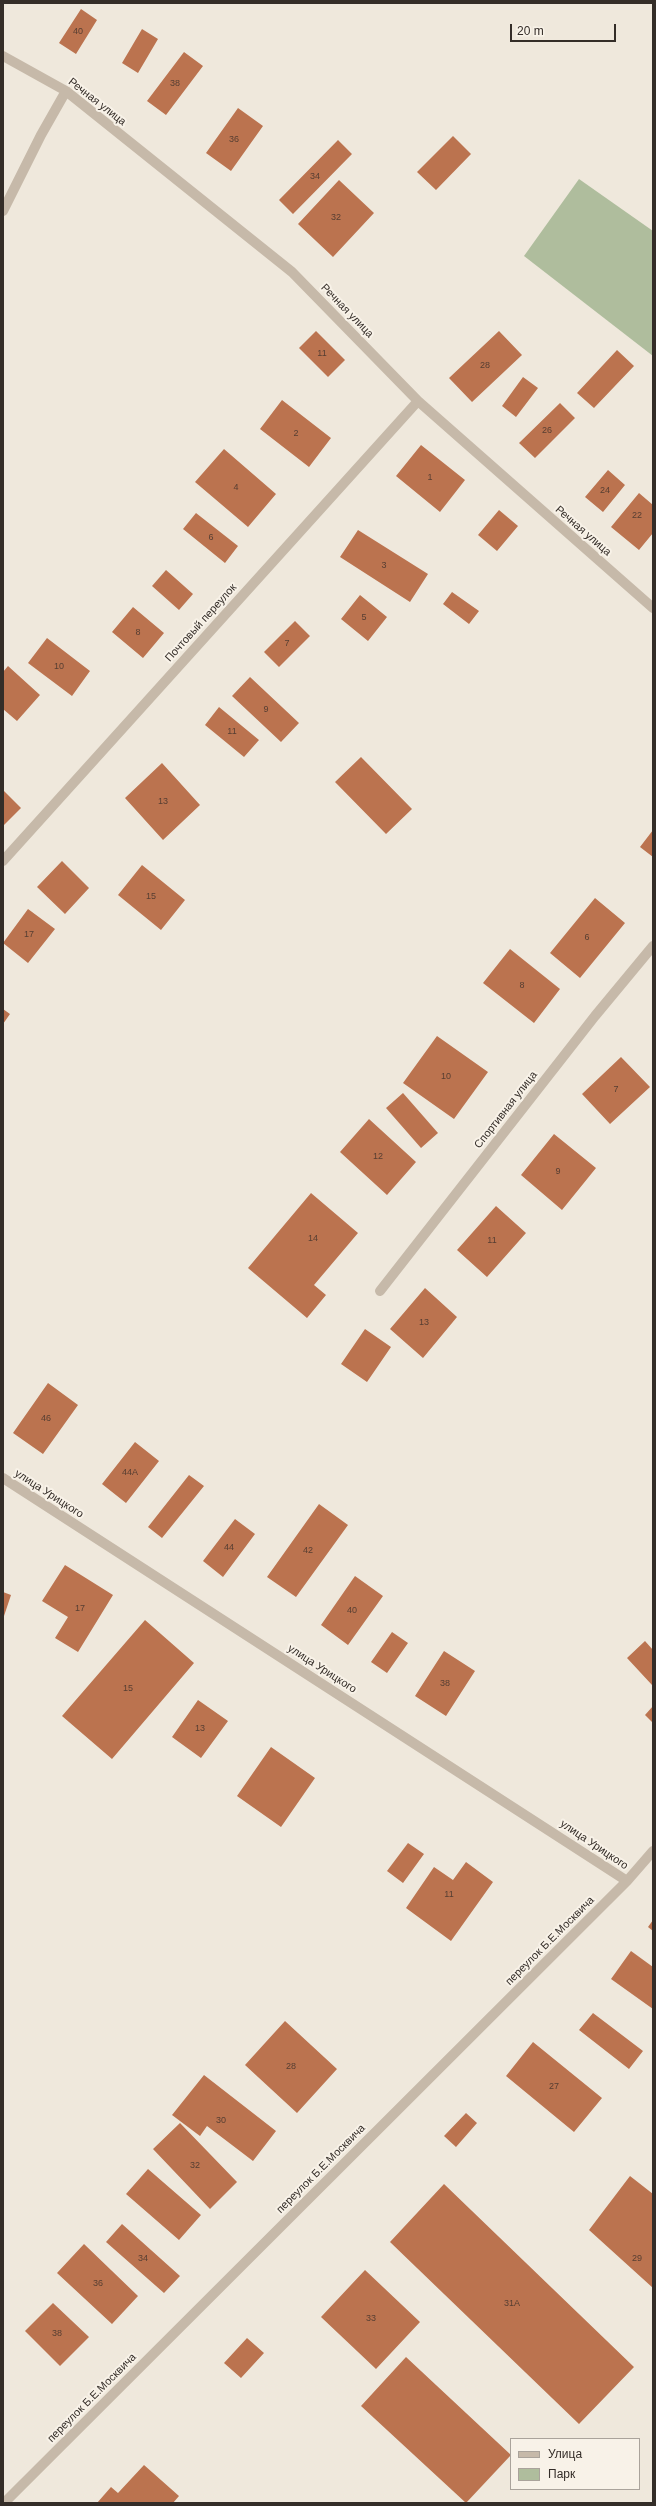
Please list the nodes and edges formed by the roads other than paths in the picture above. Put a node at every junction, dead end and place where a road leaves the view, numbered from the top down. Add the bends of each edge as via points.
1 (3, 56) edge
2 (66, 91) junction
3 (3, 211) edge
4 (418, 401) junction
5 (653, 608) edge
6 (3, 862) edge
7 (653, 946) edge
8 (380, 1291) dead end
9 (3, 1478) edge
10 (653, 1851) edge
11 (627, 1881) junction
12 (4, 2503) edge

1 - 2 street, Речная улица
2 - 3 street via 40,135
2 - 4 street, Речная улица via 292,272
4 - 5 street, Речная улица
4 - 6 street, Почтовый переулок
7 - 8 street, Спортивная улица via 594,1016
9 - 11 street, улица Урицкого
10 - 11 street, переулок Б.Е.Москвича
11 - 12 street, переулок Б.Е.Москвича

